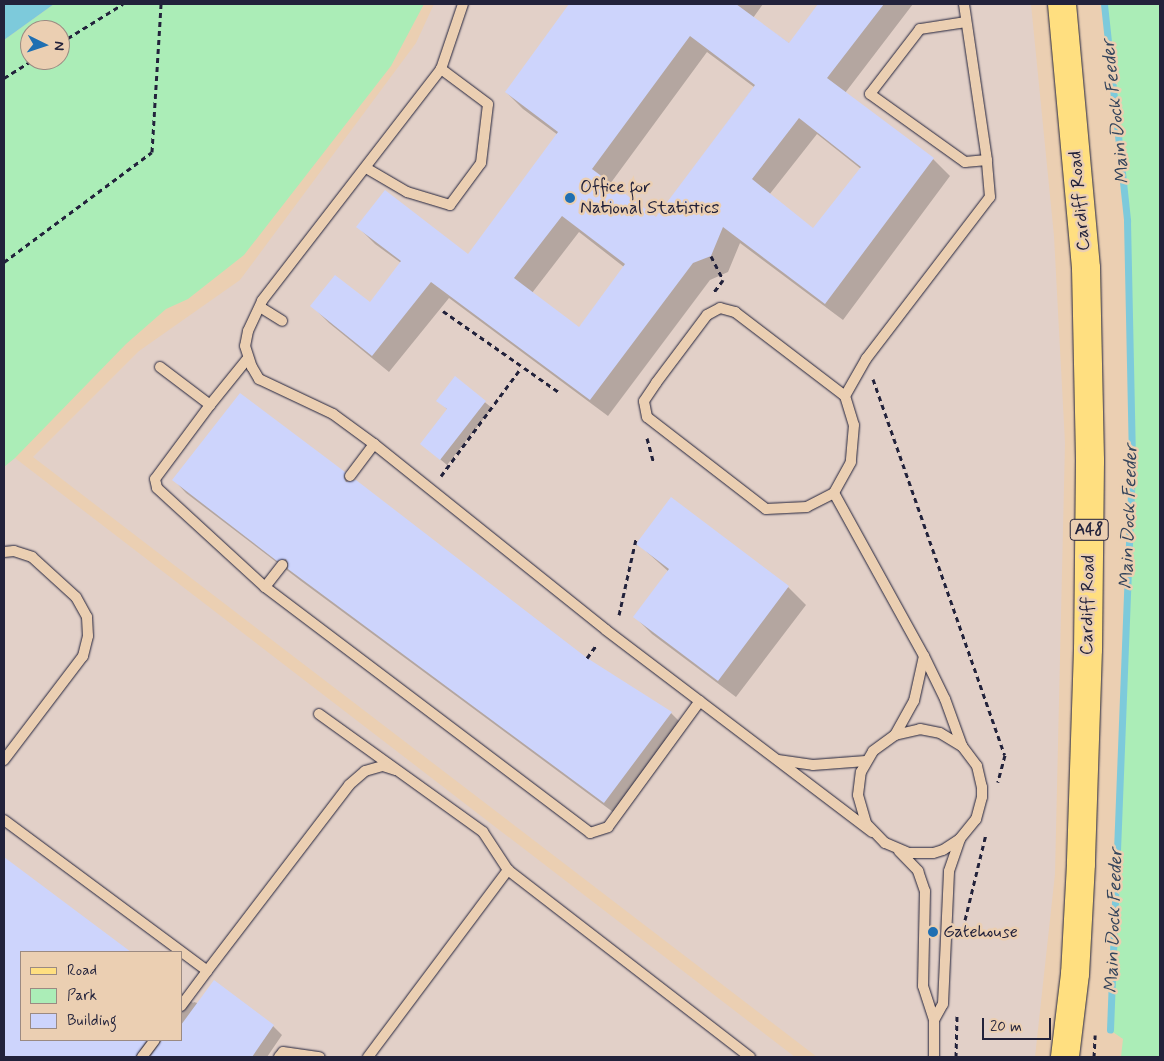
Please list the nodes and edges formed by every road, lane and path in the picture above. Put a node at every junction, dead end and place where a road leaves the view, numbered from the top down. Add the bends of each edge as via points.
1 (123, 4) edge
2 (161, 4) edge
3 (463, 4) edge
4 (964, 4) edge
5 (1062, 4) edge
6 (966, 22) junction
7 (70, 37) edge
8 (20, 68) edge
9 (441, 69) junction
10 (4, 78) edge
11 (987, 160) junction
12 (366, 168) junction
13 (4, 262) edge
14 (260, 306) junction
15 (443, 311) dead end
16 (282, 321) dead end
17 (248, 358) junction
18 (160, 367) dead end
19 (521, 368) junction
20 (560, 394) dead end
21 (844, 396) junction
22 (210, 405) junction
23 (374, 444) junction
24 (350, 476) dead end
25 (430, 490) junction
26 (834, 493) junction
27 (636, 539) dead end
28 (4, 552) edge
29 (282, 565) dead end
30 (265, 587) junction
31 (619, 615) dead end
32 (924, 656) junction
33 (700, 701) junction
34 (319, 714) dead end
35 (895, 735) junction
36 (962, 746) junction
37 (4, 760) edge
38 (777, 760) junction
39 (866, 761) junction
40 (402, 773) junction
41 (4, 820) edge
42 (872, 832) junction
43 (960, 839) junction
44 (898, 850) junction
45 (508, 870) junction
46 (181, 951) edge
47 (182, 952) edge
48 (208, 971) junction
49 (182, 1005) edge
50 (934, 1020) junction
51 (154, 1041) edge
52 (142, 1057) edge
53 (280, 1057) edge
54 (320, 1057) edge
55 (368, 1057) edge
56 (750, 1057) edge
57 (934, 1057) edge
58 (1065, 1057) edge

1 - 7 path
2 - 13 path via 152,152
3 - 9 lane
4 - 6 lane
5 - 58 main road, Cardiff Road / A48 via 1086,268 1090,461 1081,864 1075,974
6 - 11 lane
6 - 11 lane via 920,29 870,94 965,162
8 - 10 path
9 - 12 lane
9 - 12 lane via 488,104 481,163 450,206 407,192
11 - 21 lane via 990,197 866,359
12 - 14 lane
14 - 16 lane
14 - 17 lane via 248,331 245,346
15 - 19 path
17 - 22 lane
17 - 23 lane via 259,379 333,414
18 - 22 lane
19 - 20 path
19 - 25 path
21 - 26 lane via 854,425 852,462
21 - 26 lane via 734,312 720,308 706,315 644,401 647,417 766,508 807,507
22 - 30 lane via 155,479 157,488
23 - 24 lane
23 - 25 lane
25 - 33 lane
26 - 32 lane
27 - 31 path
28 - 37 lane via 32,557 76,597 87,617 88,636 83,656
29 - 30 lane
30 - 33 lane via 590,832 608,827
32 - 35 lane via 914,701
32 - 36 lane via 945,699
33 - 38 lane
34 - 40 lane
35 - 36 lane via 920,730 940,733
35 - 39 lane via 878,746
36 - 43 lane via 977,766 982,797 976,819
38 - 39 lane via 813,765
38 - 42 lane
39 - 42 lane via 858,795
40 - 45 lane via 483,832
40 - 48 lane via 383,766 365,771 349,785
41 - 46 lane
42 - 44 lane
43 - 44 lane via 933,853
43 - 50 lane via 949,871 943,1004
44 - 50 lane via 918,871 925,891 923,986
45 - 55 lane
45 - 56 lane
47 - 48 lane
48 - 49 lane
50 - 57 lane
51 - 52 lane
53 - 54 lane via 283,1052

